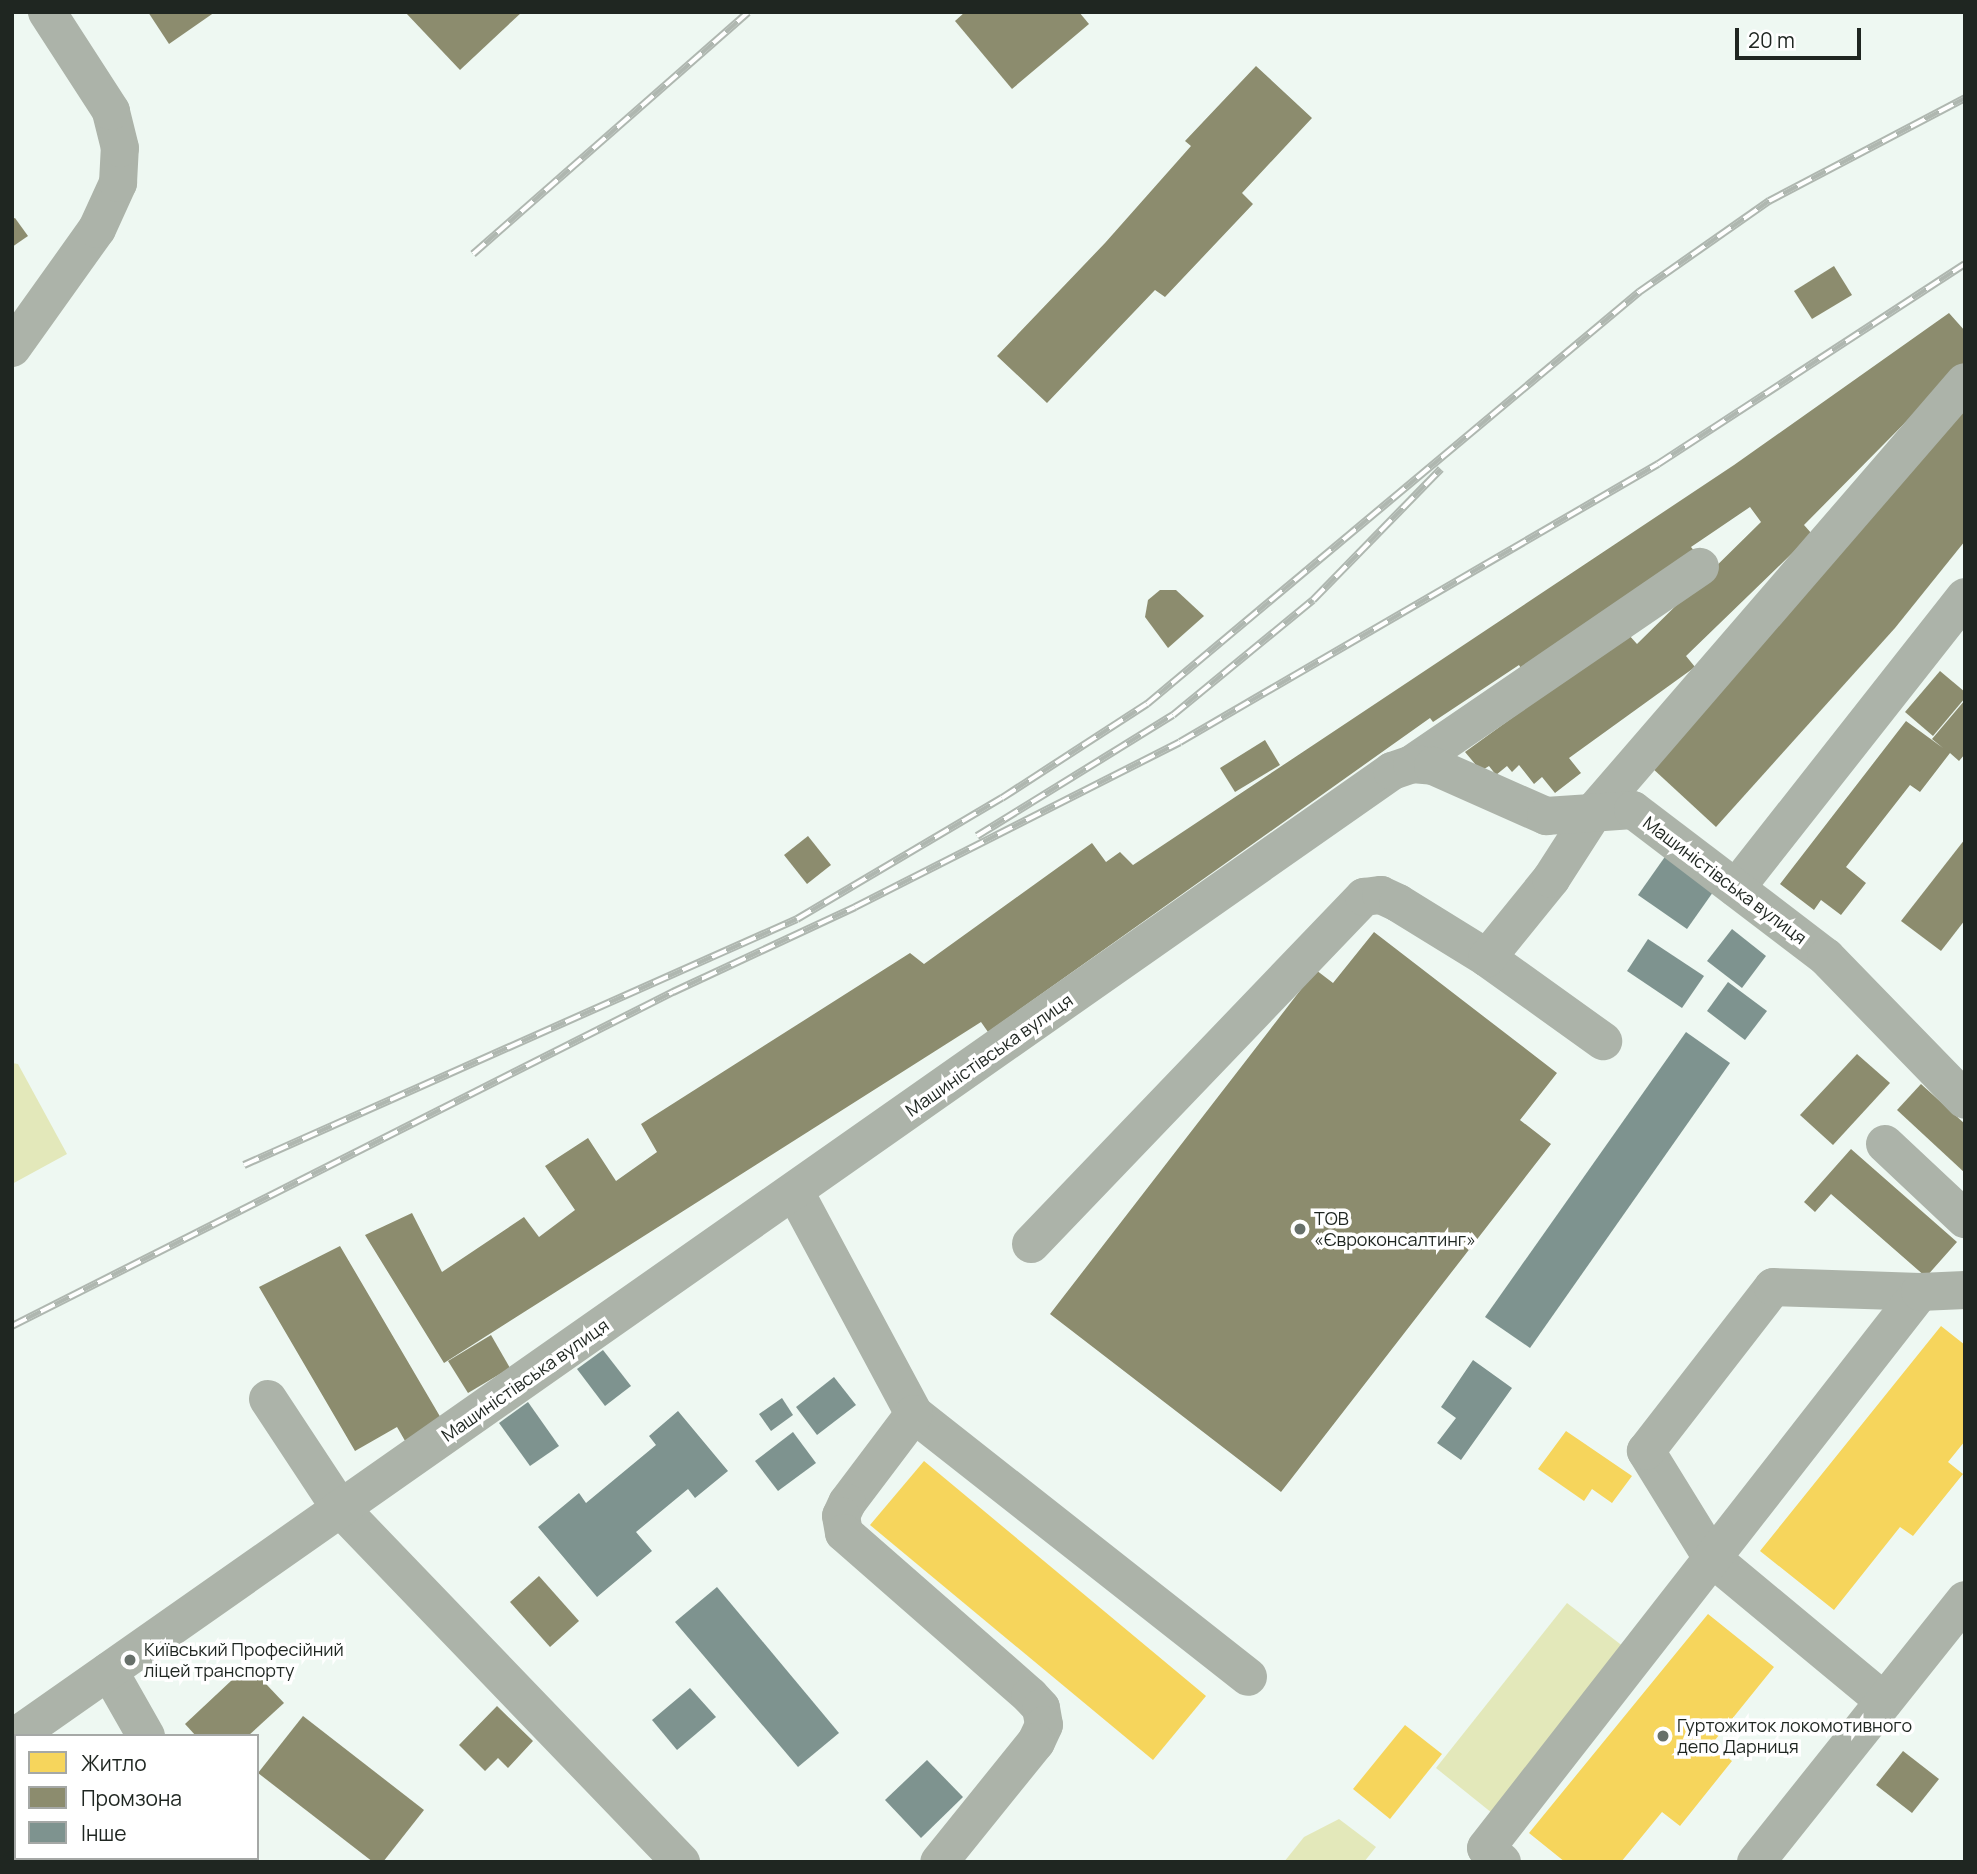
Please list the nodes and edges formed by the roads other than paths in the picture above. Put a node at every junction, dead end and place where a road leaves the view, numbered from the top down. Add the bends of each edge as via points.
1 (47, 12) edge
2 (12, 348) edge
3 (1965, 382) edge
4 (1700, 567) dead end
5 (1965, 597) edge
6 (1412, 764) junction
7 (1596, 809) junction
8 (1736, 888) junction
9 (1487, 958) junction
10 (1603, 1041) dead end
11 (1965, 1100) edge
12 (1885, 1144) dead end
13 (795, 1192) junction
14 (1965, 1219) edge
15 (1031, 1244) dead end
16 (1965, 1290) edge
17 (1920, 1292) junction
18 (268, 1399) dead end
19 (915, 1414) junction
20 (340, 1508) junction
21 (1712, 1558) junction
22 (1965, 1600) edge
23 (108, 1671) junction
24 (1248, 1677) dead end
25 (1884, 1701) junction
26 (19, 1734) edge
27 (145, 1734) edge
28 (681, 1862) edge
29 (939, 1862) edge
30 (1502, 1862) edge
31 (1756, 1862) edge

1 - 2 street via 111,111 120,148 118,183 96,229
3 - 7 street
4 - 6 street
5 - 8 street
6 - 7 street, Машиністівська вулиця via 1433,766 1546,816
6 - 13 street, Машиністівська вулиця via 1392,771
7 - 8 street, Машиністівська вулиця via 1633,810
7 - 9 street via 1551,878
8 - 11 street, Машиністівська вулиця via 1826,957
9 - 10 street
9 - 15 street via 1398,902 1381,895 1364,897
12 - 14 street
13 - 19 street
13 - 20 street, Машиністівська вулиця
16 - 17 street
17 - 21 street
17 - 21 street via 1773,1287 1646,1451
18 - 20 street
19 - 24 street
19 - 29 street via 847,1503 841,1516 844,1532 1030,1696 1041,1708 1044,1725 1036,1742
20 - 23 street, Машиністівська вулиця
20 - 28 street
21 - 25 street
21 - 30 street via 1486,1848
22 - 25 street
23 - 26 street, Машиністівська вулиця
23 - 27 street
25 - 31 street

